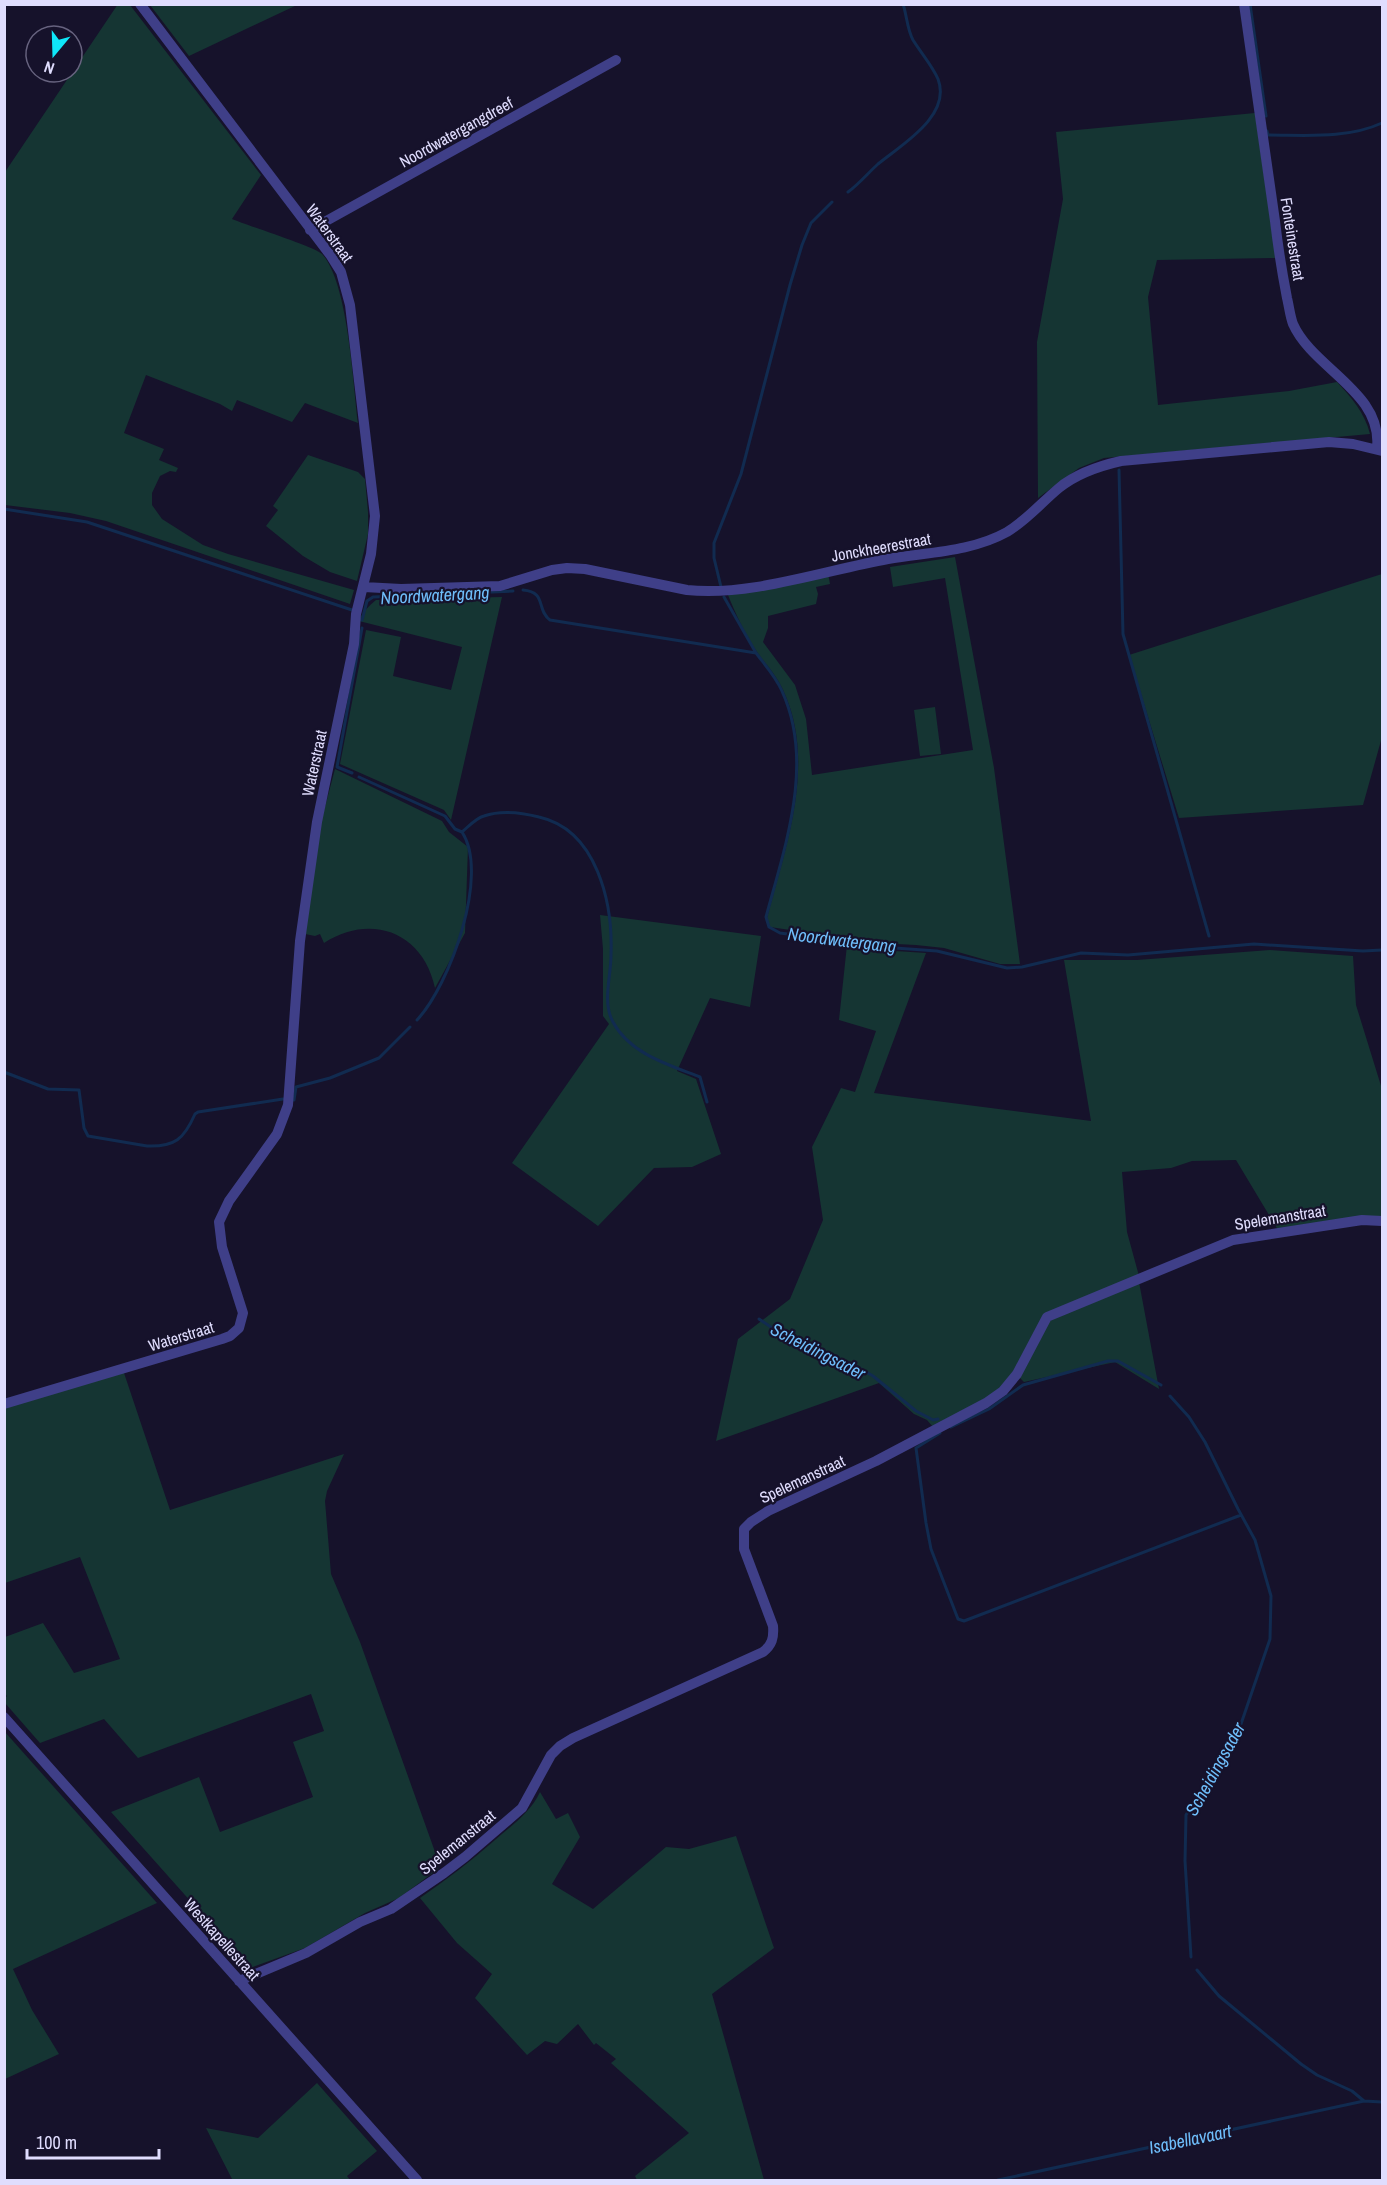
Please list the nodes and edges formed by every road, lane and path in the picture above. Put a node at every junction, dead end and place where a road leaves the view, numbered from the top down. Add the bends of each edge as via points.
1 (140, 4) edge
2 (1244, 4) edge
3 (616, 60) dead end
4 (310, 230) junction
5 (1380, 450) edge
6 (363, 587) junction
7 (1383, 1221) edge
8 (4, 1404) edge
9 (4, 1718) edge
10 (239, 1981) junction
11 (417, 2181) edge

1 - 4 street, Waterstraat
2 - 5 street, Fonteinestraat via 1292,321 1308,346 1353,390 1370,414
3 - 4 street, Noordwatergangdreef
4 - 6 street, Waterstraat via 341,272 350,305 375,516
5 - 6 street, Jonckheerestraat via 1329,442 1121,461 1081,474 1008,531 989,540 954,550 732,590 687,590 567,568 500,586
6 - 8 street, Waterstraat via 317,822 300,941 288,1105 277,1134 229,1201 219,1222 222,1247 243,1308 241,1324 222,1340
7 - 10 street, Spelemanstraat via 1362,1220 1233,1240 1047,1317 1017,1374 986,1403 876,1461 768,1511 744,1529 744,1549 773,1626 771,1645 763,1652 566,1742 551,1755 522,1808 465,1857 391,1909 306,1953
9 - 10 street, Westkapellestraat
10 - 11 street, Westkapellestraat

